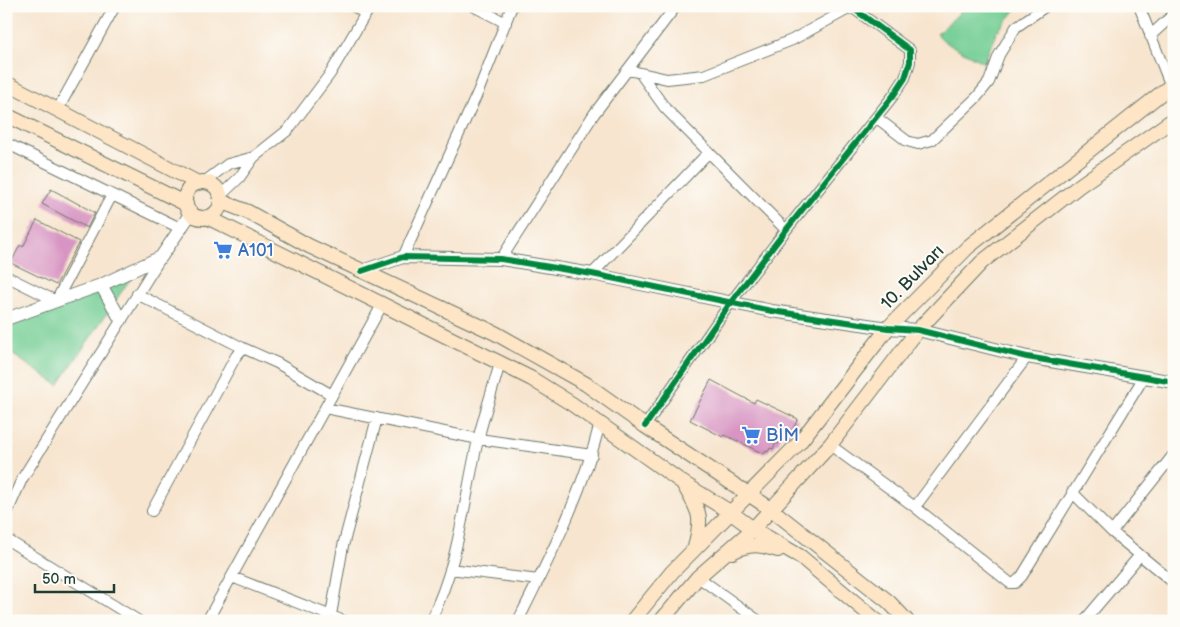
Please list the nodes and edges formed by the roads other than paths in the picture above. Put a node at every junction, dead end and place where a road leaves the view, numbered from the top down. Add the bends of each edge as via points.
1 (116, 6) edge
2 (353, 6) edge
3 (473, 6) edge
4 (512, 6) edge
5 (676, 6) edge
6 (1046, 6) edge
7 (1139, 6) edge
8 (853, 7) edge
9 (368, 10) edge
10 (1174, 14) edge
11 (506, 23) junction
12 (1150, 36) junction
13 (628, 70) junction
14 (640, 73) junction
15 (6, 83) edge
16 (1172, 88) edge
17 (58, 109) junction
18 (6, 114) edge
19 (877, 118) junction
20 (1174, 119) edge
21 (6, 143) edge
22 (709, 152) junction
23 (254, 157) junction
24 (201, 182) junction
25 (112, 195) junction
26 (220, 198) junction
27 (188, 209) junction
28 (207, 217) junction
29 (182, 228) junction
30 (786, 230) junction
31 (161, 257) junction
32 (403, 257) junction
33 (501, 259) junction
34 (362, 271) junction
35 (592, 274) junction
36 (6, 276) edge
37 (101, 285) junction
38 (137, 294) junction
39 (56, 301) junction
40 (731, 302) junction
41 (382, 305) junction
42 (6, 319) edge
43 (121, 320) junction
44 (888, 328) junction
45 (918, 330) junction
46 (243, 348) junction
47 (1027, 357) junction
48 (500, 363) junction
49 (1144, 376) junction
50 (1174, 382) edge
51 (332, 395) junction
52 (325, 408) junction
53 (377, 418) junction
54 (600, 423) junction
55 (645, 426) junction
56 (478, 439) junction
57 (830, 445) junction
58 (1174, 454) edge
59 (592, 455) junction
60 (683, 482) junction
61 (1072, 492) junction
62 (748, 493) junction
63 (915, 507) junction
64 (772, 509) junction
65 (152, 511) dead end
66 (730, 512) junction
67 (6, 515) edge
68 (753, 529) junction
69 (1112, 532) junction
70 (6, 539) edge
71 (695, 548) junction
72 (1140, 555) junction
73 (801, 557) junction
74 (714, 562) junction
75 (450, 569) junction
76 (698, 577) junction
77 (232, 578) junction
78 (539, 580) junction
79 (1174, 583) edge
80 (331, 615) junction
81 (139, 621) edge
82 (207, 621) edge
83 (344, 621) edge
84 (430, 621) edge
85 (518, 621) edge
86 (632, 621) edge
87 (661, 621) edge
88 (759, 621) edge
89 (876, 621) edge
90 (907, 621) edge
91 (1084, 621) edge

1 - 17 street
2 - 9 street
3 - 11 street
4 - 11 street
5 - 13 street
6 - 19 street via 1016,27 999,55 989,82 932,140 918,144 907,140
7 - 12 street
8 - 14 street via 792,40 704,75 667,79
8 - 19 street via 910,50 905,78
9 - 23 street via 330,74 288,130
10 - 12 street
11 - 32 street
12 - 16 street
13 - 14 street
13 - 33 street via 594,114
14 - 22 street via 665,108
15 - 17 main road
16 - 44 main road, 10. Bulvarı via 968,247
17 - 24 main road
18 - 27 main road
19 - 30 street
20 - 45 main road via 982,262
21 - 25 street
22 - 30 street
22 - 35 street
23 - 24 street via 228,164
23 - 26 street
24 - 26 main road via 214,186
24 - 27 main road via 189,188 185,199
25 - 29 street
25 - 39 street
26 - 28 main road via 216,211
26 - 34 main road
27 - 28 main road via 202,218
27 - 29 street
28 - 41 main road
29 - 31 street
30 - 40 street
31 - 37 street
31 - 38 street
32 - 33 street
32 - 34 street
33 - 35 street
34 - 55 main road via 495,333 586,384
35 - 40 street
36 - 39 street
37 - 39 street
37 - 43 street
38 - 43 street
38 - 46 street
39 - 42 street
40 - 44 street
40 - 55 street
41 - 48 main road
41 - 51 street
43 - 67 street via 22,479
44 - 45 street
44 - 62 main road, 10. Bulvarı via 799,443
45 - 47 street
45 - 57 main road
46 - 51 street via 277,363
46 - 65 street
47 - 49 street
47 - 63 street
48 - 54 main road via 532,379
48 - 56 street
49 - 50 street
49 - 61 street
51 - 52 street
52 - 53 street
52 - 77 street
53 - 56 street
53 - 80 street via 343,546
54 - 59 street
54 - 60 main road
55 - 62 main road
56 - 59 street
56 - 75 street
57 - 63 street
57 - 64 main road
58 - 69 street
59 - 78 street
60 - 66 main road
60 - 71 main road via 697,508 701,524
61 - 63 street via 1022,576 1014,584
61 - 69 street
62 - 64 main road
62 - 66 main road, 10. Bulvarı
64 - 68 main road
64 - 90 main road via 889,602
66 - 68 main road
66 - 71 main road, 10. Bulvarı
68 - 73 main road
68 - 74 main road
69 - 72 street
70 - 81 street
71 - 86 main road, 10. Bulvarı
72 - 79 street
72 - 91 street
73 - 74 main road via 762,545 745,546
73 - 89 main road
74 - 76 main road
75 - 78 street
75 - 84 street
76 - 87 main road
76 - 88 street
77 - 80 street
77 - 82 street
78 - 85 street
80 - 83 street

